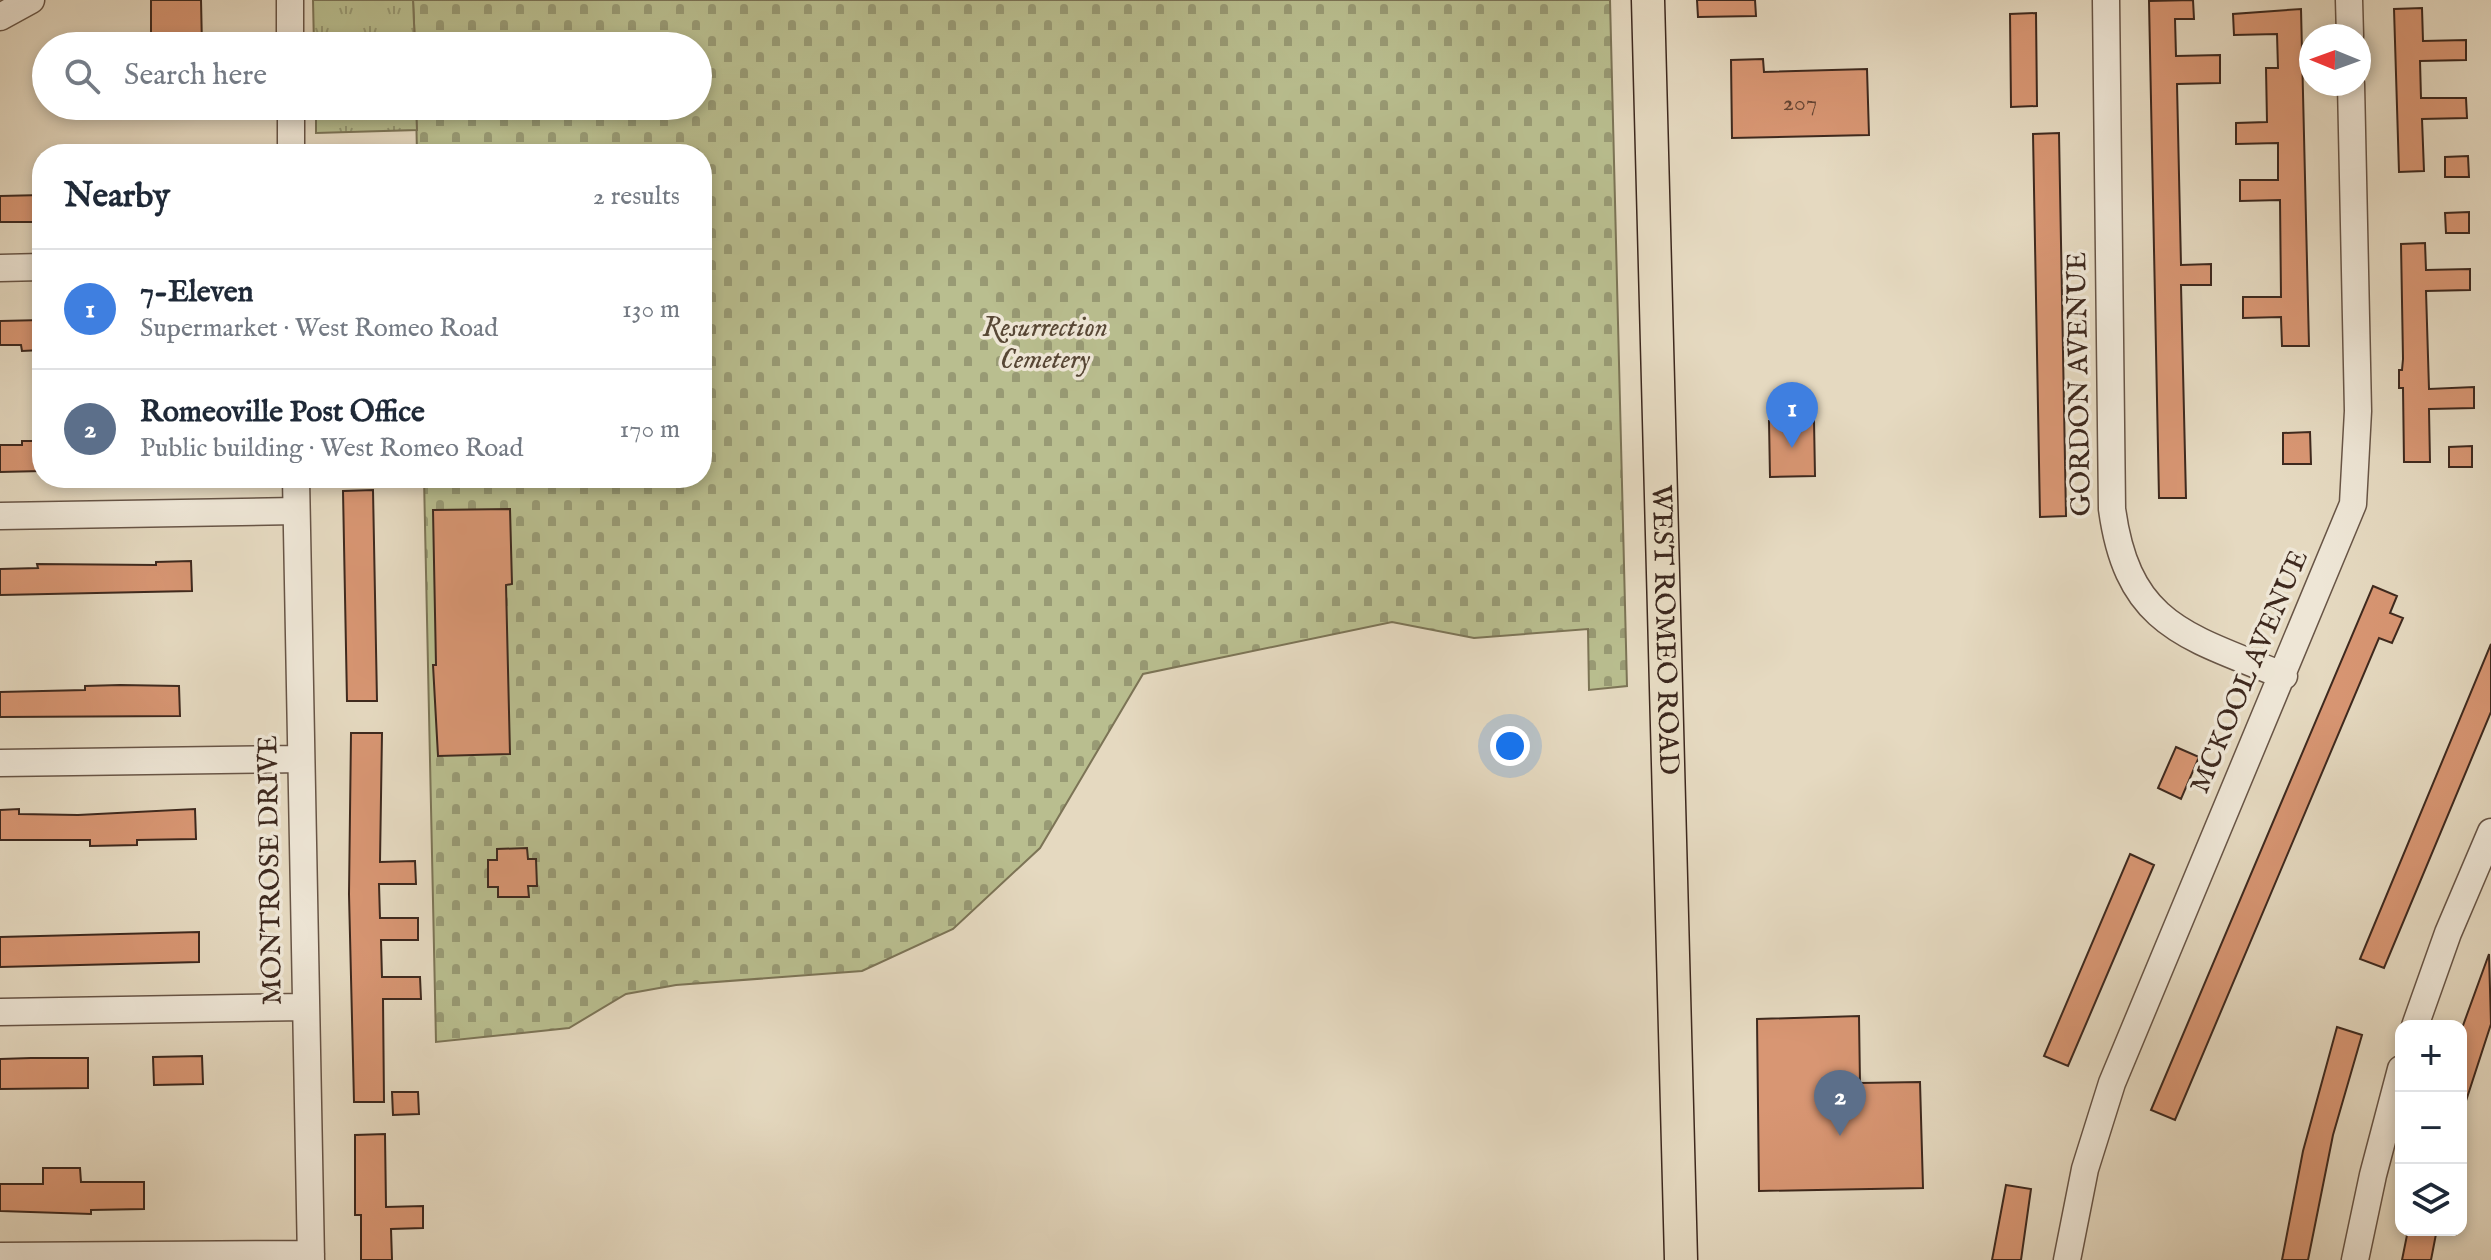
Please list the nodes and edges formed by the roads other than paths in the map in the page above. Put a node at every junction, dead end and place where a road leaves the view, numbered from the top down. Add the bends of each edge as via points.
1 (31, 0) edge
2 (290, 0) edge
3 (1648, 0) edge
4 (2106, 0) edge
5 (2349, 0) edge
6 (0, 17) edge
7 (2350, 24) edge
8 (290, 32) edge
9 (2351, 96) edge
10 (291, 120) edge
11 (291, 144) edge
12 (32, 267) edge
13 (0, 268) edge
14 (296, 488) edge
15 (296, 511) junction
16 (0, 516) edge
17 (2284, 676) junction
18 (301, 759) junction
19 (0, 763) edge
20 (2491, 832) edge
21 (305, 1007) junction
22 (0, 1012) edge
23 (2417, 1020) edge
24 (2395, 1092) edge
25 (0, 1256) edge
26 (311, 1257) edge
27 (1681, 1260) edge
28 (2067, 1260) edge
29 (2355, 1260) edge

1 - 6 street
2 - 8 street
3 - 27 main road, WEST ROMEO ROAD
4 - 17 street, GORDON AVENUE via 2112,509 2120,552 2137,591 2167,622
5 - 7 street
9 - 17 street, MCKOOL AVENUE via 2355,486 2344,533
10 - 11 street
12 - 13 street
14 - 15 street, MONTROSE DRIVE
15 - 16 street
15 - 18 street, MONTROSE DRIVE
17 - 28 street, MCKOOL AVENUE via 2112,1083 2085,1169
18 - 19 street
18 - 21 street, MONTROSE DRIVE
20 - 23 street
21 - 22 street
21 - 26 street, MONTROSE DRIVE
24 - 29 street
25 - 26 street

